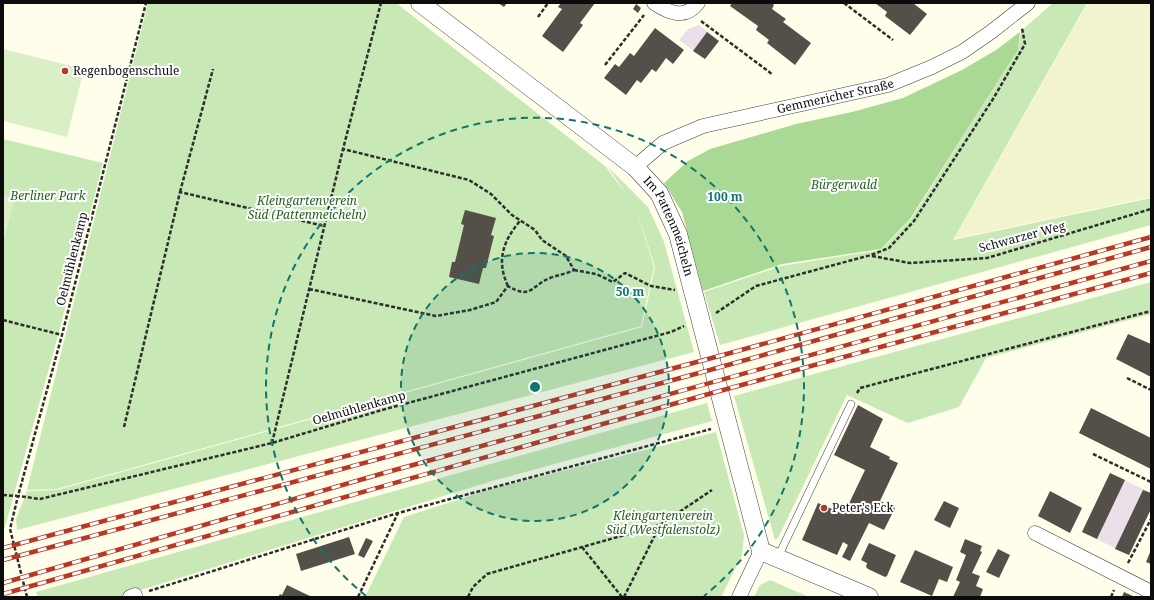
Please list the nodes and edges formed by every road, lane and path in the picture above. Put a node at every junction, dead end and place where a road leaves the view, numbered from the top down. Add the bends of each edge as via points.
1 (146, 3) edge
2 (382, 3) edge
3 (420, 3) edge
4 (548, 3) edge
5 (844, 3) edge
6 (651, 6) edge
7 (1018, 6) edge
8 (694, 7) edge
9 (538, 17) dead end
10 (893, 40) dead end
11 (605, 65) dead end
12 (213, 69) dead end
13 (772, 74) dead end
14 (343, 149) junction
15 (635, 167) junction
16 (180, 192) junction
17 (1151, 209) edge
18 (520, 220) junction
19 (324, 226) junction
20 (871, 256) junction
21 (574, 270) junction
22 (508, 286) junction
23 (651, 286) dead end
24 (309, 289) junction
25 (734, 302) dead end
26 (1151, 311) edge
27 (701, 318) junction
28 (3, 320) edge
29 (62, 335) junction
30 (1127, 378) dead end
31 (1151, 390) edge
32 (852, 404) joint
33 (728, 424) junction
34 (124, 427) dead end
35 (272, 443) junction
36 (1093, 454) dead end
37 (1151, 482) edge
38 (712, 490) dead end
39 (3, 495) edge
40 (18, 496) junction
41 (398, 513) junction
42 (1151, 519) edge
43 (660, 525) junction
44 (1035, 533) dead end
45 (582, 548) junction
46 (761, 551) junction
47 (777, 559) junction
48 (1120, 577) junction
49 (1151, 592) edge
50 (133, 596) edge
51 (27, 597) edge
52 (358, 597) edge
53 (468, 597) edge
54 (623, 597) edge
55 (738, 597) edge
56 (869, 597) edge

1 - 29 path, Oelmühlenkamp
2 - 14 path
3 - 15 street, Im Pattenmeicheln
4 - 9 path
5 - 10 path
6 - 8 street via 672,14 682,14
6 - 11 path
7 - 15 street, Gemmericher Straße via 962,52 932,67 896,82 702,126 663,143
7 - 20 path via 1025,44 914,221 889,248
8 - 13 path
12 - 16 path
14 - 18 path via 469,180 491,194
14 - 19 path
15 - 27 street, Im Pattenmeicheln via 659,194 678,234
16 - 19 path
16 - 34 path
17 - 20 path, Schwarzer Weg via 987,258 910,263
18 - 21 path via 535,230 551,248 566,256
18 - 22 path via 508,234 502,257 501,272
19 - 24 path
20 - 25 path via 756,286
21 - 22 path via 549,278 528,292 517,292
21 - 23 path via 596,274 613,282 625,273
22 - 24 path via 496,302 436,316
24 - 35 path
26 - 32 path via 860,388
27 - 33 street, Im Pattenmeicheln
27 - 35 path, Oelmühlenkamp via 671,332 382,410
28 - 29 path
29 - 40 path, Oelmühlenkamp
30 - 31 path
32 - 47 lane
33 - 41 path
33 - 46 street, Im Pattenmeicheln
35 - 40 path, Oelmühlenkamp via 40,499
36 - 37 path
38 - 43 path
39 - 40 path
40 - 51 path, Oelmühlenkamp via 10,529
41 - 50 path
41 - 52 path
42 - 48 path
43 - 45 path
43 - 54 path
44 - 48 street
45 - 53 path via 487,574 473,587
45 - 54 path
46 - 47 street
46 - 55 street
47 - 56 street
48 - 49 street

